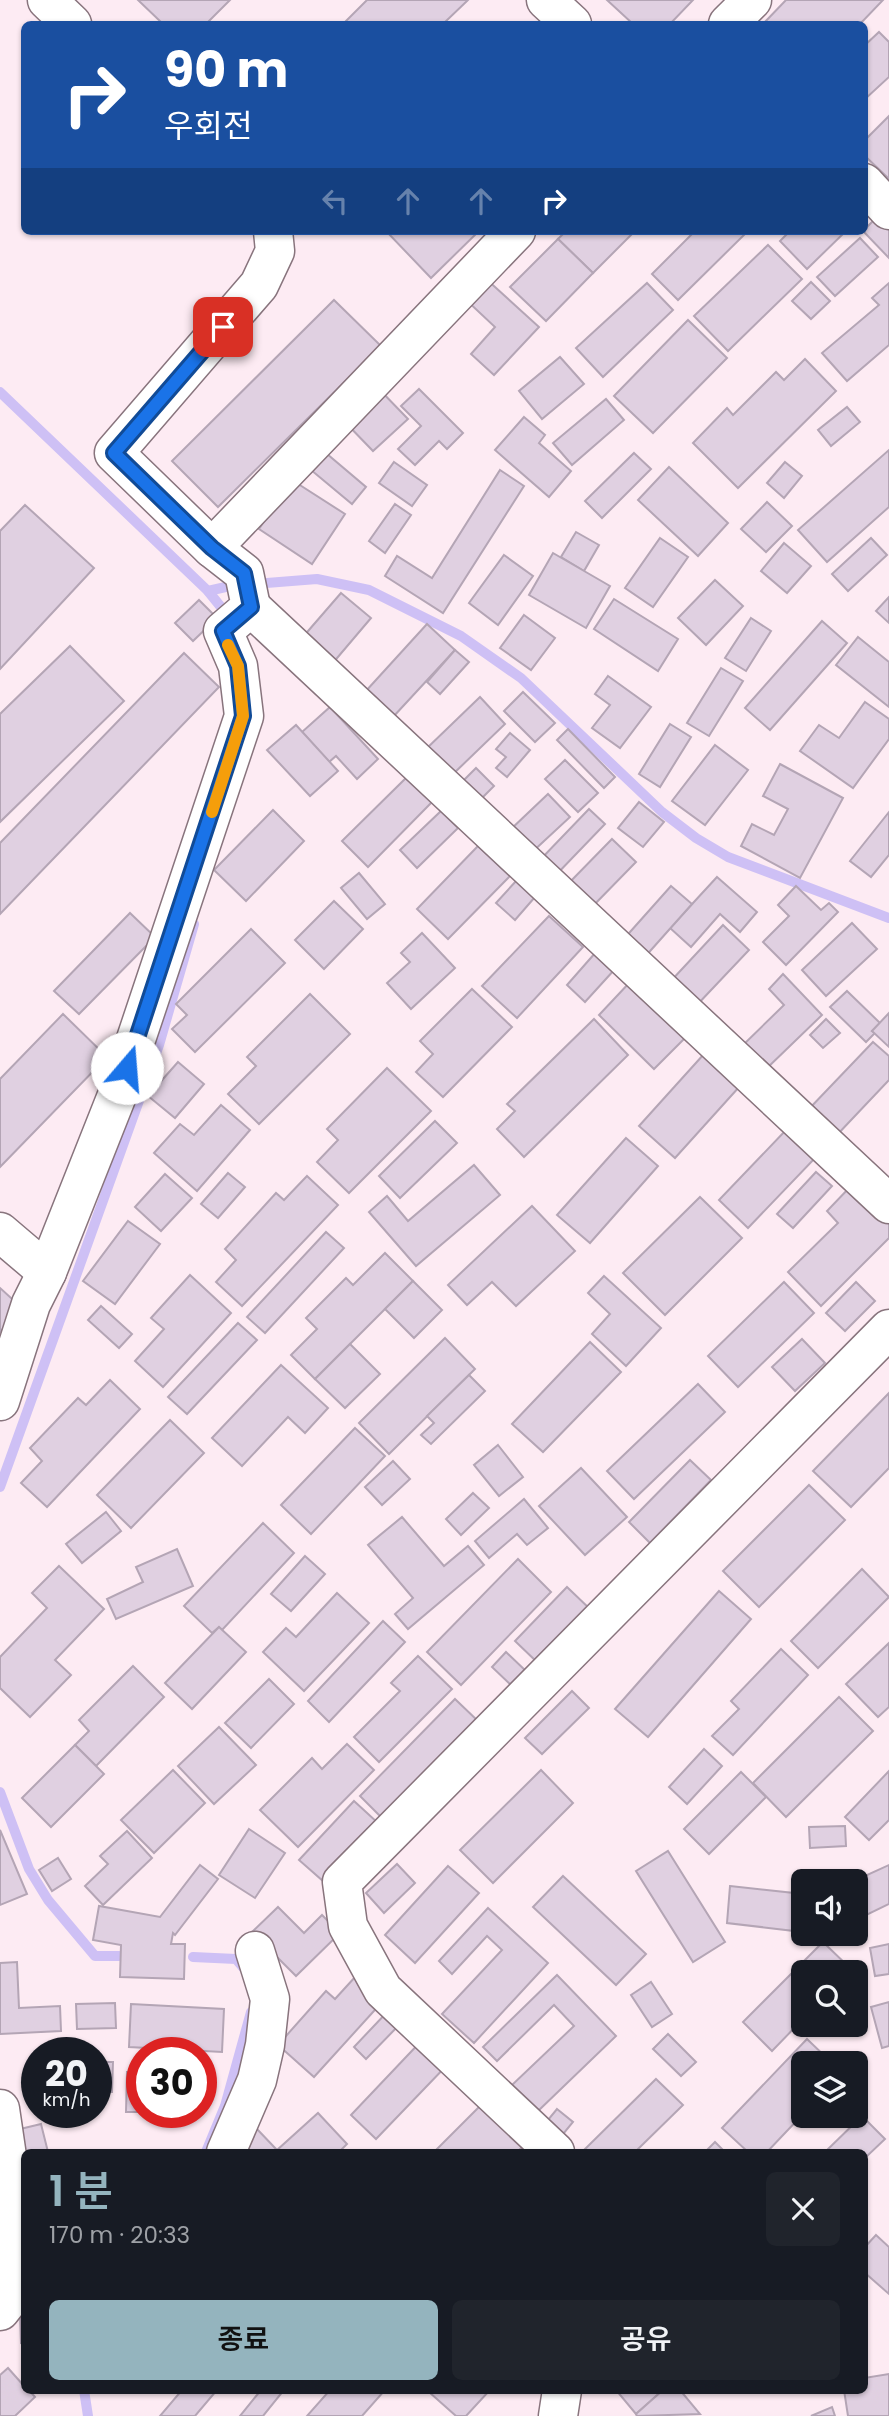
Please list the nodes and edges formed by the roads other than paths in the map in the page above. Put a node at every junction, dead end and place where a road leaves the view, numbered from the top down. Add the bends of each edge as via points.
1 (47, 0) edge
2 (546, 0) edge
3 (752, 0) edge
4 (69, 21) edge
5 (569, 21) edge
6 (731, 21) edge
7 (868, 187) edge
8 (889, 210) edge
9 (273, 235) edge
10 (512, 235) edge
11 (212, 548) junction
12 (241, 604) junction
13 (889, 1204) edge
14 (0, 1232) edge
15 (47, 1272) junction
16 (889, 1329) edge
17 (0, 1401) edge
18 (255, 1951) dead end
19 (0, 2109) edge
20 (227, 2149) edge
21 (549, 2149) edge
22 (13, 2298) edge
23 (561, 2394) edge
24 (558, 2416) edge

1 - 4 street
2 - 5 street
3 - 6 street
7 - 8 street
9 - 11 street via 275,251 259,285 114,453
10 - 11 street
11 - 12 street
12 - 13 street
12 - 15 street via 238,666 243,716 118,1093
14 - 15 street
15 - 17 street via 31,1304
16 - 21 street via 342,1882 348,1926 383,1990
18 - 20 street via 270,1999 265,2045 257,2080
19 - 22 street via 14,2204
23 - 24 street

